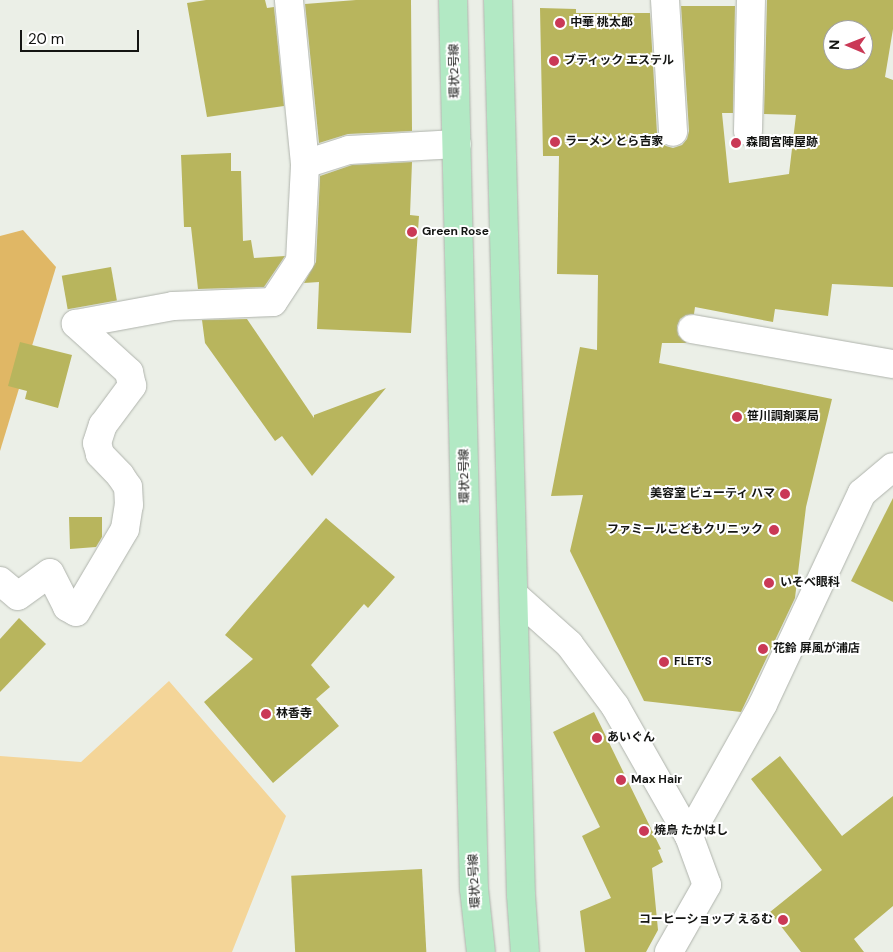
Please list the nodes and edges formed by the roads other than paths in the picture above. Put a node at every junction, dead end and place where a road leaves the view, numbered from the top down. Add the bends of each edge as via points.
1 (289, 0) edge
2 (453, 0) edge
3 (498, 0) edge
4 (665, 0) edge
5 (751, 0) edge
6 (748, 131) dead end
7 (673, 132) dead end
8 (456, 144) junction
9 (305, 164) junction
10 (692, 329) dead end
11 (893, 364) edge
12 (893, 466) edge
13 (0, 581) edge
14 (514, 595) junction
15 (689, 836) junction
16 (481, 952) edge
17 (525, 952) edge
18 (668, 952) edge

1 - 9 street
2 - 8 main road, 環状2号線
3 - 14 main road
4 - 7 street
5 - 6 street
8 - 9 street via 349,150
8 - 16 main road, 環状2号線 via 474,889
9 - 13 street via 300,261 273,302 173,306 76,324 129,372 132,386 103,425 97,443 100,454 128,488 125,529 76,612 67,608 50,573 18,596
10 - 11 street
12 - 15 street via 862,493 763,704
14 - 15 street via 569,644 615,706
14 - 17 main road
15 - 18 street via 707,885

